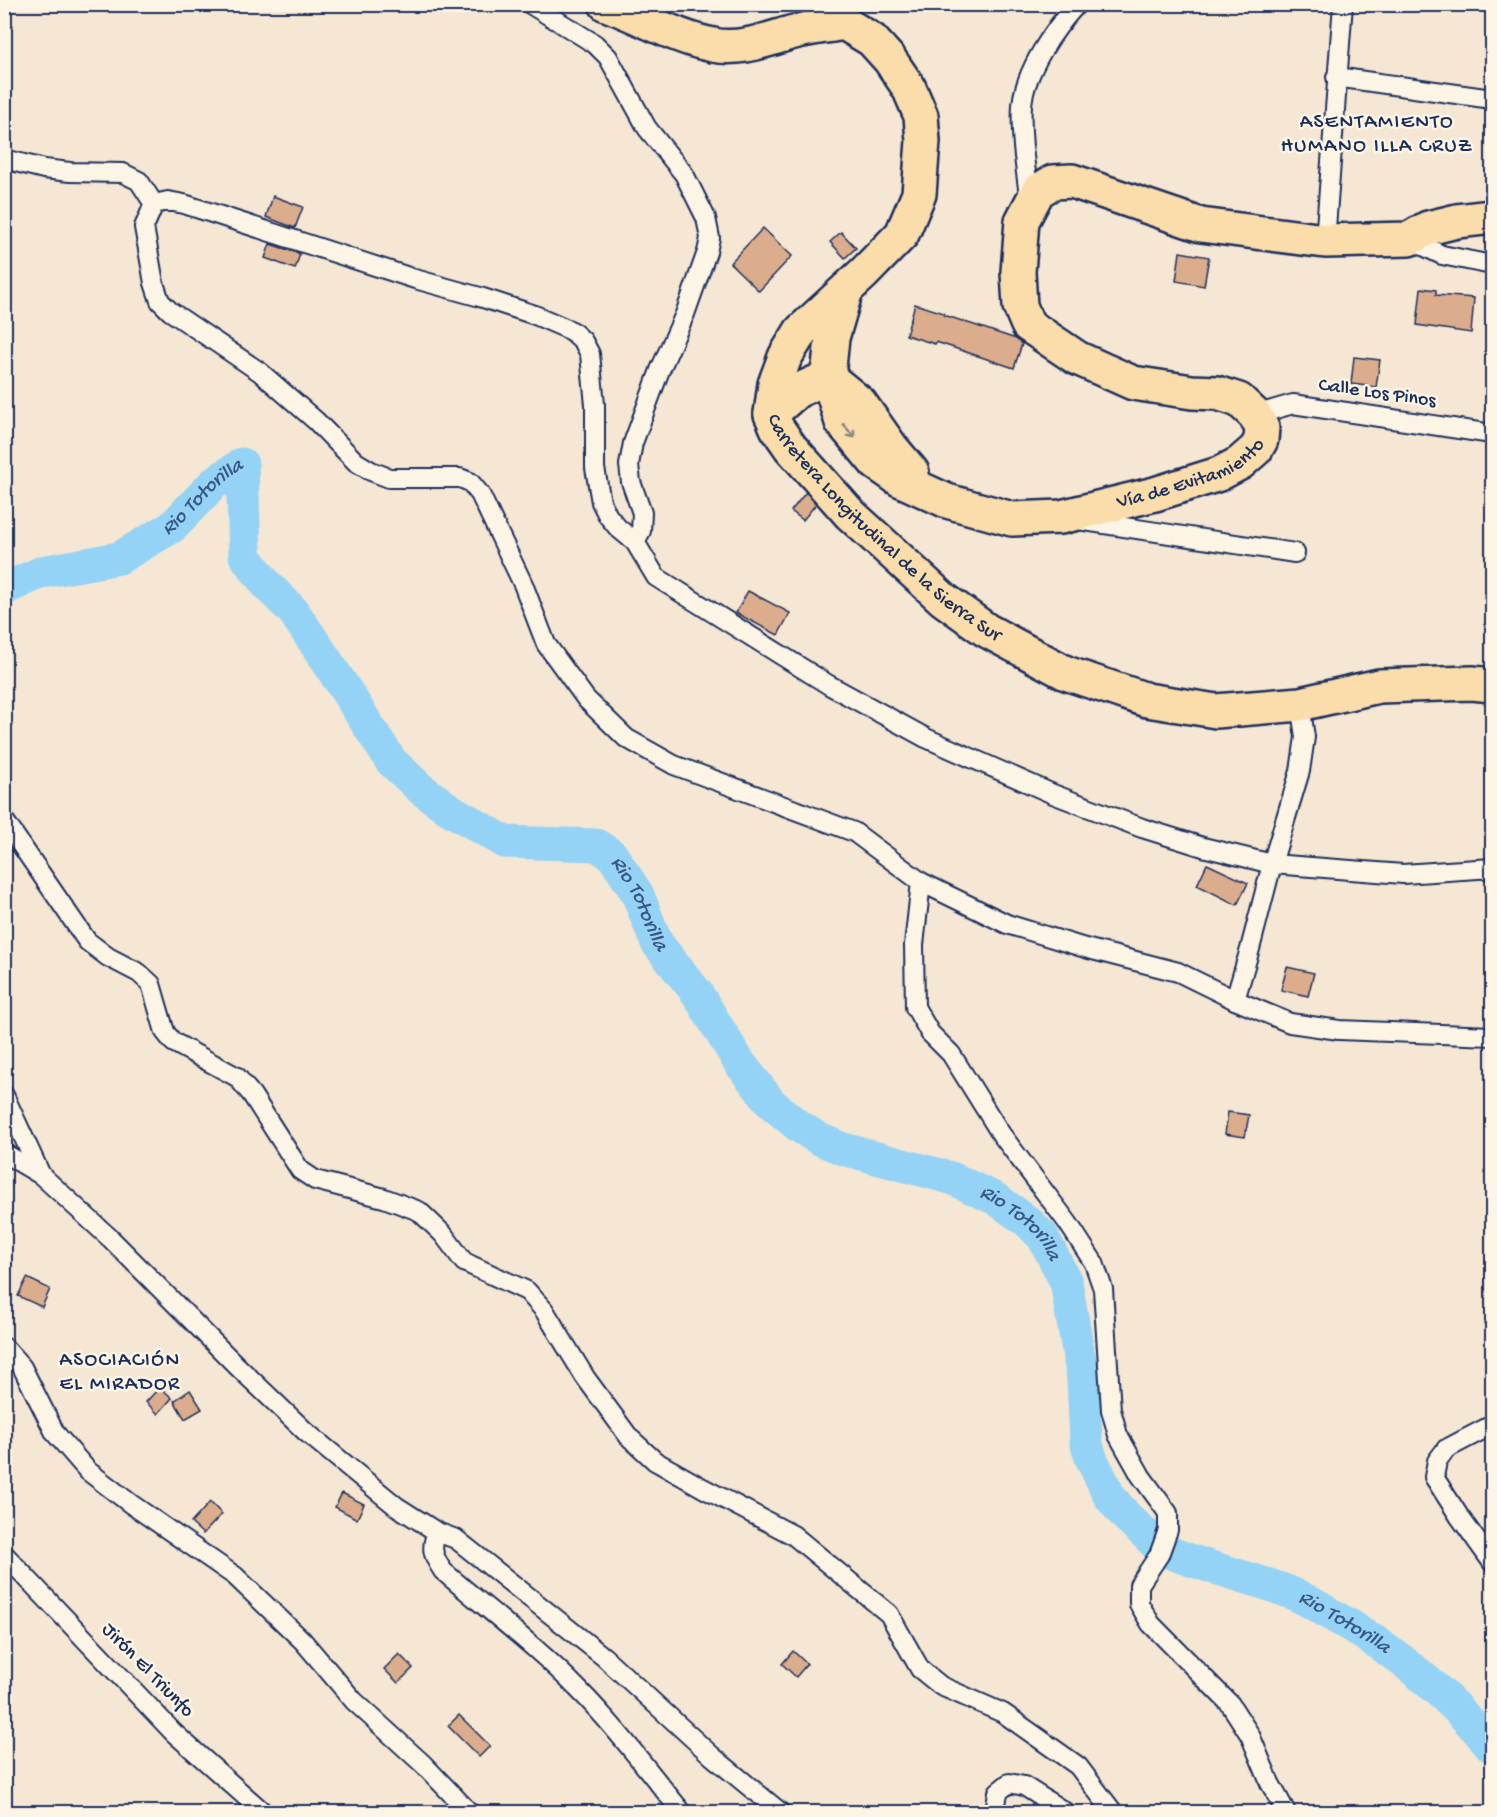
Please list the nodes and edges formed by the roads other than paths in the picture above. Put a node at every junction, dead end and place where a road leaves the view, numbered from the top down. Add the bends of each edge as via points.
1 (530, 4) edge
2 (606, 4) edge
3 (1077, 4) edge
4 (1343, 4) edge
5 (1336, 77) junction
6 (1492, 99) edge
7 (4, 159) edge
8 (154, 204) junction
9 (1030, 205) junction
10 (1492, 217) edge
11 (1409, 239) junction
12 (1325, 241) junction
13 (1492, 265) edge
14 (846, 289) junction
15 (828, 377) junction
16 (771, 414) junction
17 (1255, 415) junction
18 (1492, 434) edge
19 (1061, 517) junction
20 (635, 542) junction
21 (1295, 554) dead end
22 (1492, 685) edge
23 (1300, 704) junction
24 (4, 820) edge
25 (1272, 864) junction
26 (1492, 868) edge
27 (921, 882) junction
28 (1235, 1000) junction
29 (1492, 1036) edge
30 (4, 1095) edge
31 (4, 1153) edge
32 (42, 1175) junction
33 (4, 1347) edge
34 (1492, 1425) edge
35 (437, 1532) junction
36 (4, 1554) edge
37 (1492, 1562) edge
38 (263, 1812) edge
39 (469, 1812) edge
40 (682, 1812) edge
41 (780, 1812) edge
42 (997, 1812) edge
43 (1065, 1812) edge
44 (1113, 1812) edge
45 (1286, 1812) edge

1 - 20 street via 603,50 647,128 684,174 706,218 710,238 685,314 633,443 631,482 642,513 641,531
2 - 14 highway, Carretera Longitudinal de la Sierra Sur via 715,46 764,42 844,23 872,40 890,60 909,88 921,116 919,194 902,234
3 - 9 street via 1033,67 1022,104
4 - 5 street
5 - 6 street
5 - 12 street
7 - 8 street via 44,169 123,173 139,181
8 - 20 street via 184,204 491,300 572,331 590,354 595,468 601,502 618,528
8 - 27 street via 144,227 160,301 260,372 356,462 371,471 389,478 460,478 470,482 480,494 523,584 546,644 586,699 627,738 674,765 854,832
9 - 12 highway, Vía de Evitamiento via 1038,191 1053,182 1072,181 1201,225
9 - 17 highway, Vía de Evitamiento via 1023,221 1018,272 1020,306 1028,325 1077,358 1132,383 1217,393 1239,400
10 - 11 highway, Vía de Evitamiento via 1428,228
11 - 12 highway, Vía de Evitamiento
11 - 13 street via 1442,255
14 - 15 highway via 832,338
14 - 16 highway, Carretera Longitudinal de la Sierra Sur via 801,331 785,357 775,384
15 - 16 highway via 797,391
15 - 19 highway, Vía de Evitamiento via 842,422 876,463 899,479 947,501 1012,519
16 - 23 highway, Carretera Longitudinal de la Sierra Sur via 791,448 850,514 943,599 986,630 1066,673 1147,700 1216,711
17 - 18 street, Calle Los Pinos via 1293,404
17 - 19 highway, Vía de Evitamiento via 1262,428 1261,440 1240,464 1155,494
19 - 21 street
20 - 25 street via 656,577 829,685 926,738 1142,828
22 - 23 highway, Carretera Longitudinal de la Sierra Sur via 1379,686
23 - 25 street via 1305,737 1300,771
24 - 44 street via 87,941 151,984 165,1032 172,1042 237,1077 300,1170 315,1180 419,1211 464,1262 527,1292 544,1310 585,1377 629,1437 656,1461 793,1535 889,1614 920,1669 941,1686 1003,1713 1078,1766
25 - 26 street via 1403,874
25 - 28 street
27 - 28 street via 1008,924 1178,972
27 - 45 street via 914,945 915,1007 930,1033 951,1054 1001,1134 1068,1223 1094,1263 1103,1289 1111,1410 1118,1435 1168,1513 1168,1530 1159,1556 1139,1585 1139,1604 1151,1624 1230,1704 1250,1736
28 - 29 street via 1290,1023 1339,1030
30 - 32 street
31 - 32 street
32 - 35 street via 306,1432 396,1506
33 - 39 street via 22,1367 55,1434 88,1471 235,1576 303,1641 354,1701
34 - 37 street via 1446,1449 1437,1461 1434,1477
35 - 40 street via 434,1557 443,1571 578,1689
35 - 41 street via 456,1539 594,1650
36 - 38 street, Jirón El Triunfo via 174,1733
42 - 43 street via 998,1792 1009,1783 1024,1786

